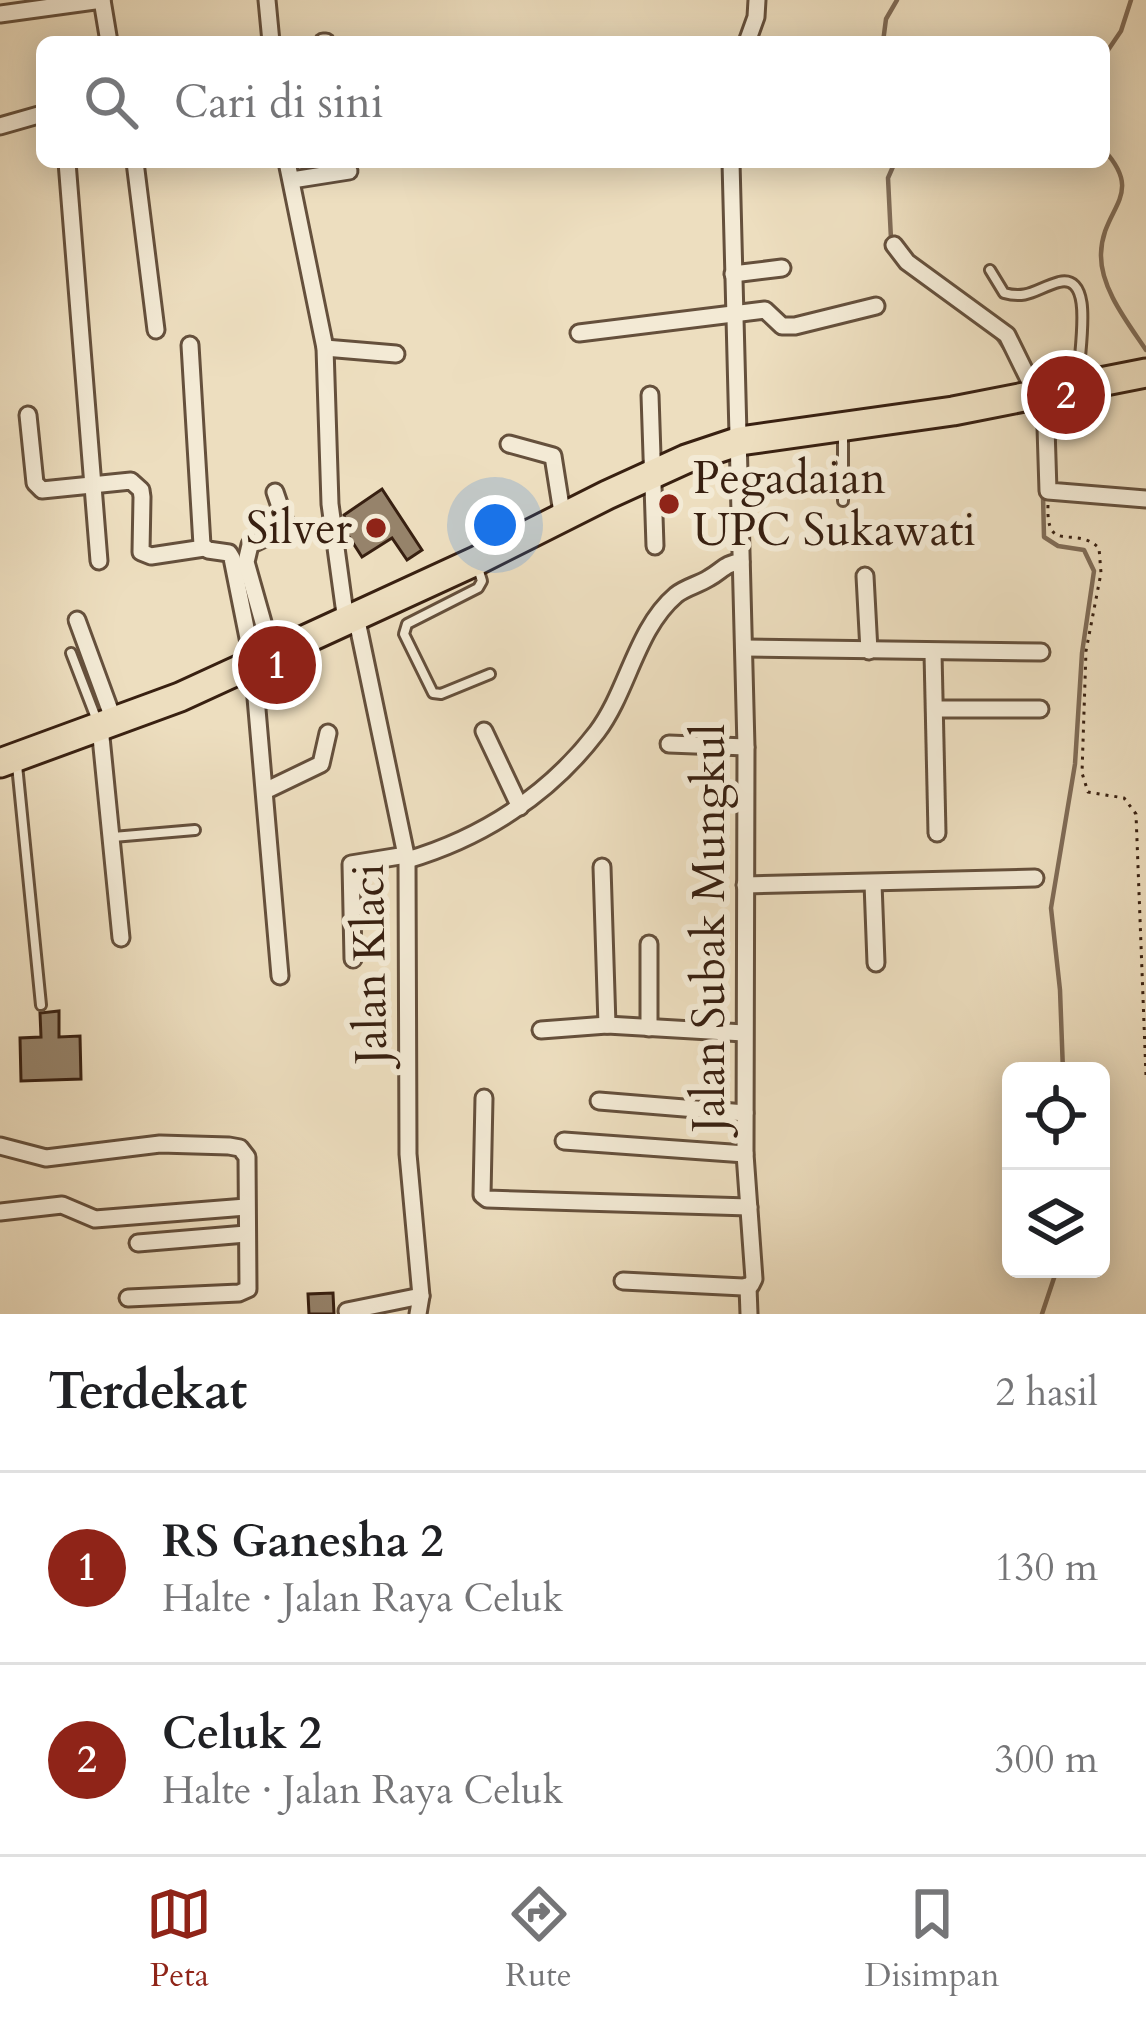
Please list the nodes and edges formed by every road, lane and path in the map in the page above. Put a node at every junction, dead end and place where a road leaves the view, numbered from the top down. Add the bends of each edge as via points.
1 (102, 0) edge
2 (267, 0) edge
3 (757, 0) edge
4 (0, 14) edge
5 (108, 36) edge
6 (270, 36) edge
7 (748, 36) edge
8 (36, 116) edge
9 (0, 126) edge
10 (67, 168) edge
11 (135, 168) edge
12 (289, 168) edge
13 (730, 168) edge
14 (349, 171) dead end
15 (292, 180) junction
16 (894, 245) dead end
17 (782, 268) dead end
18 (990, 270) dead end
19 (734, 274) junction
20 (876, 306) dead end
21 (734, 314) junction
22 (155, 330) dead end
23 (579, 333) dead end
24 (190, 345) dead end
25 (325, 349) junction
26 (396, 354) dead end
27 (1137, 375) edge
28 (1080, 386) junction
29 (650, 395) dead end
30 (1031, 395) junction
31 (28, 415) dead end
32 (843, 427) junction
33 (740, 441) junction
34 (509, 444) dead end
35 (651, 476) junction
36 (93, 484) junction
37 (1048, 491) junction
38 (275, 492) dead end
39 (1146, 500) edge
40 (843, 501) dead end
41 (563, 519) junction
42 (655, 546) dead end
43 (204, 548) junction
44 (99, 561) dead end
45 (476, 561) junction
46 (741, 562) junction
47 (866, 576) dead end
48 (351, 618) junction
49 (77, 620) dead end
50 (745, 648) junction
51 (869, 651) junction
52 (71, 652) dead end
53 (1041, 652) dead end
54 (265, 653) junction
55 (933, 653) junction
56 (490, 674) dead end
57 (935, 709) junction
58 (1040, 709) dead end
59 (107, 724) junction
60 (484, 731) dead end
61 (328, 733) dead end
62 (669, 744) dead end
63 (746, 747) junction
64 (8, 761) edge
65 (267, 790) junction
66 (520, 807) junction
67 (195, 830) dead end
68 (937, 832) dead end
69 (111, 837) junction
70 (406, 857) junction
71 (602, 867) dead end
72 (1035, 878) dead end
73 (873, 884) junction
74 (745, 885) junction
75 (122, 938) dead end
76 (649, 944) dead end
77 (353, 959) dead end
78 (876, 963) dead end
79 (280, 976) dead end
80 (41, 1005) dead end
81 (607, 1025) junction
82 (649, 1028) junction
83 (541, 1030) dead end
84 (743, 1034) junction
85 (1146, 1076) edge
86 (484, 1099) dead end
87 (599, 1101) dead end
88 (745, 1113) junction
89 (563, 1141) dead end
90 (0, 1147) edge
91 (745, 1154) junction
92 (246, 1207) junction
93 (749, 1208) junction
94 (0, 1212) edge
95 (246, 1234) junction
96 (137, 1243) dead end
97 (623, 1281) dead end
98 (748, 1287) junction
99 (421, 1296) junction
100 (128, 1298) dead end
101 (347, 1311) dead end
102 (418, 1314) edge
103 (748, 1314) edge

1 - 4 street
1 - 5 street
2 - 6 street
3 - 7 street
8 - 9 street
10 - 36 street
11 - 22 street
12 - 15 street, Jalan Klaci
13 - 19 street, Jalan Subak Mungkul
14 - 15 street
15 - 25 street, Jalan Klaci
16 - 30 street via 1000,326
17 - 19 street
18 - 28 lane via 1004,293 1018,297 1060,281 1080,291
19 - 21 street, Jalan Subak Mungkul
20 - 21 street via 794,326 782,326 770,310
21 - 23 street
21 - 33 street, Jalan Subak Mungkul
24 - 43 street
25 - 26 street
25 - 48 street, Jalan Klaci via 330,504
27 - 28 highway
28 - 30 highway
29 - 35 street
30 - 32 highway
30 - 37 street via 1049,445
31 - 36 street via 38,487
32 - 33 highway
32 - 40 lane
33 - 35 highway
33 - 46 street, Jalan Subak Mungkul
34 - 41 street via 553,456
35 - 41 highway
35 - 42 street
36 - 43 street via 125,480 141,490 143,554
36 - 44 street
37 - 39 street
37 - 85 path via 1048,529 1099,548 1082,773 1088,792 1124,798 1136,814
38 - 54 street via 287,527 250,544 246,562
41 - 45 highway
43 - 54 street via 232,558
45 - 48 highway
45 - 56 lane via 478,588 407,624 404,634 433,693
46 - 50 street, Jalan Subak Mungkul
46 - 66 street via 674,596 598,730
47 - 51 street
48 - 54 highway
48 - 70 street, Jalan Klaci
49 - 59 street
50 - 51 street
50 - 63 street, Jalan Subak Mungkul
51 - 55 street
52 - 59 lane
53 - 55 street
54 - 59 highway
54 - 65 street
55 - 57 street
57 - 58 street
57 - 68 street
59 - 64 highway
59 - 69 street
60 - 66 street
61 - 65 street via 321,764
62 - 63 street
63 - 74 street, Jalan Subak Mungkul
64 - 80 lane
65 - 79 street
66 - 70 street via 446,848
67 - 69 lane
69 - 75 street
70 - 77 street via 351,864
70 - 99 street, Jalan Klaci via 408,1154
71 - 81 street
72 - 73 street
73 - 74 street
73 - 78 street
74 - 84 street, Jalan Subak Mungkul
76 - 82 street
81 - 82 street
81 - 83 street
82 - 84 street
84 - 88 street, Jalan Subak Mungkul
86 - 93 street via 487,1199
87 - 88 street
88 - 91 street, Jalan Subak Mungkul
89 - 91 street
90 - 92 street via 46,1158 160,1144 235,1146 247,1157
91 - 93 street, Jalan Subak Mungkul
92 - 94 street via 95,1219 62,1205
92 - 95 street
93 - 98 street, Jalan Subak Mungkul
95 - 96 street
95 - 100 street via 245,1292
97 - 98 street
98 - 103 street, Jalan Subak Mungkul
99 - 101 street
99 - 102 street, Jalan Klaci

